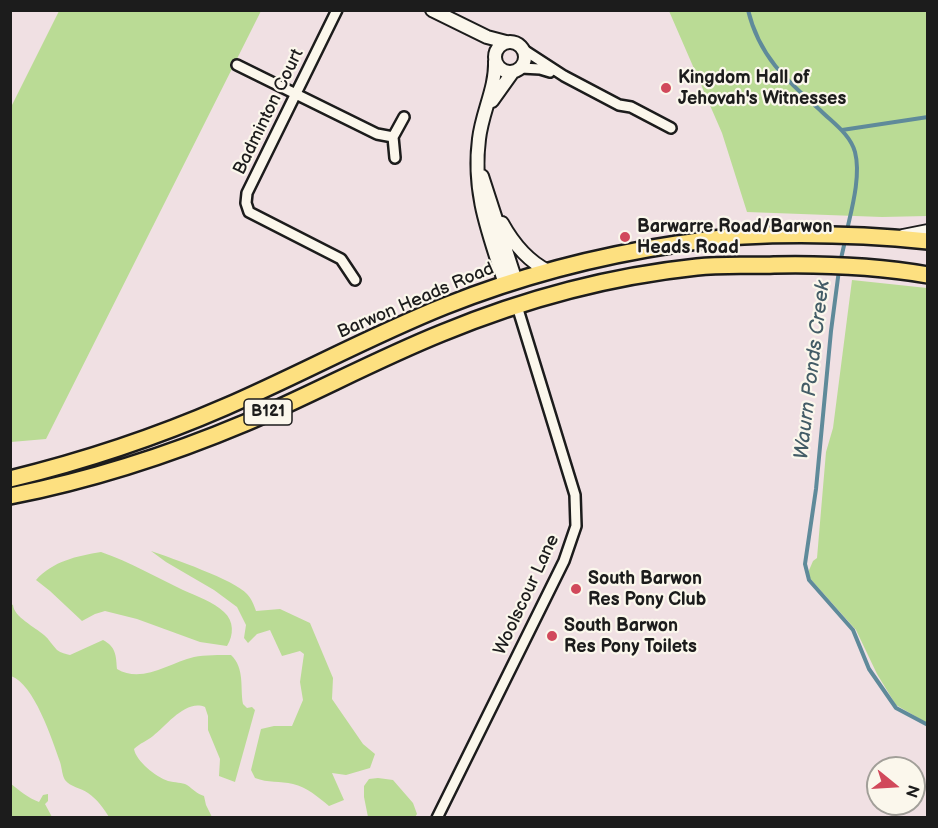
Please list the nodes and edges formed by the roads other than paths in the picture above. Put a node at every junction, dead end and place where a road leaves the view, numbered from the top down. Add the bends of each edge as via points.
1 (337, 10) edge
2 (432, 10) edge
3 (473, 31) junction
4 (506, 42) junction
5 (524, 50) junction
6 (495, 59) junction
7 (237, 65) dead end
8 (517, 70) junction
9 (564, 76) junction
10 (296, 94) junction
11 (404, 117) dead end
12 (482, 119) junction
13 (671, 128) dead end
14 (393, 137) junction
15 (478, 154) junction
16 (395, 158) dead end
17 (489, 201) junction
18 (927, 231) edge
19 (896, 238) junction
20 (927, 241) edge
21 (548, 271) junction
22 (927, 275) edge
23 (355, 280) dead end
24 (510, 283) junction
25 (517, 306) junction
26 (10, 479) edge
27 (10, 496) edge
28 (437, 818) edge

1 - 10 street, Badminton Court
2 - 3 street
3 - 4 street
3 - 6 street via 487,43
4 - 5 street via 518,43
4 - 6 street via 498,47
5 - 8 street via 526,60
5 - 9 street
6 - 8 street via 500,69
6 - 12 street via 494,80
7 - 10 street
8 - 9 street via 540,69
8 - 12 street
9 - 13 street
10 - 14 street via 377,134
10 - 23 street, Badminton Court via 247,193 246,203 249,212 341,259
11 - 14 street
12 - 15 street
14 - 16 street
15 - 17 street
15 - 24 street via 478,192
17 - 21 street via 523,253
17 - 24 street
18 - 19 street
19 - 20 main road, Barwon Heads Road / B121
19 - 21 main road, Barwon Heads Road / B121 via 720,238 623,253
21 - 24 main road, Barwon Heads Road / B121
22 - 25 main road, B121 via 875,267 807,264 698,267 594,284
24 - 25 main road
24 - 26 main road, Barwon Heads Road / B121 via 442,307 224,408 88,459
25 - 27 main road, B121 via 441,333 244,423 160,455
25 - 28 street, Woolscour Lane via 572,481 576,526 564,561

